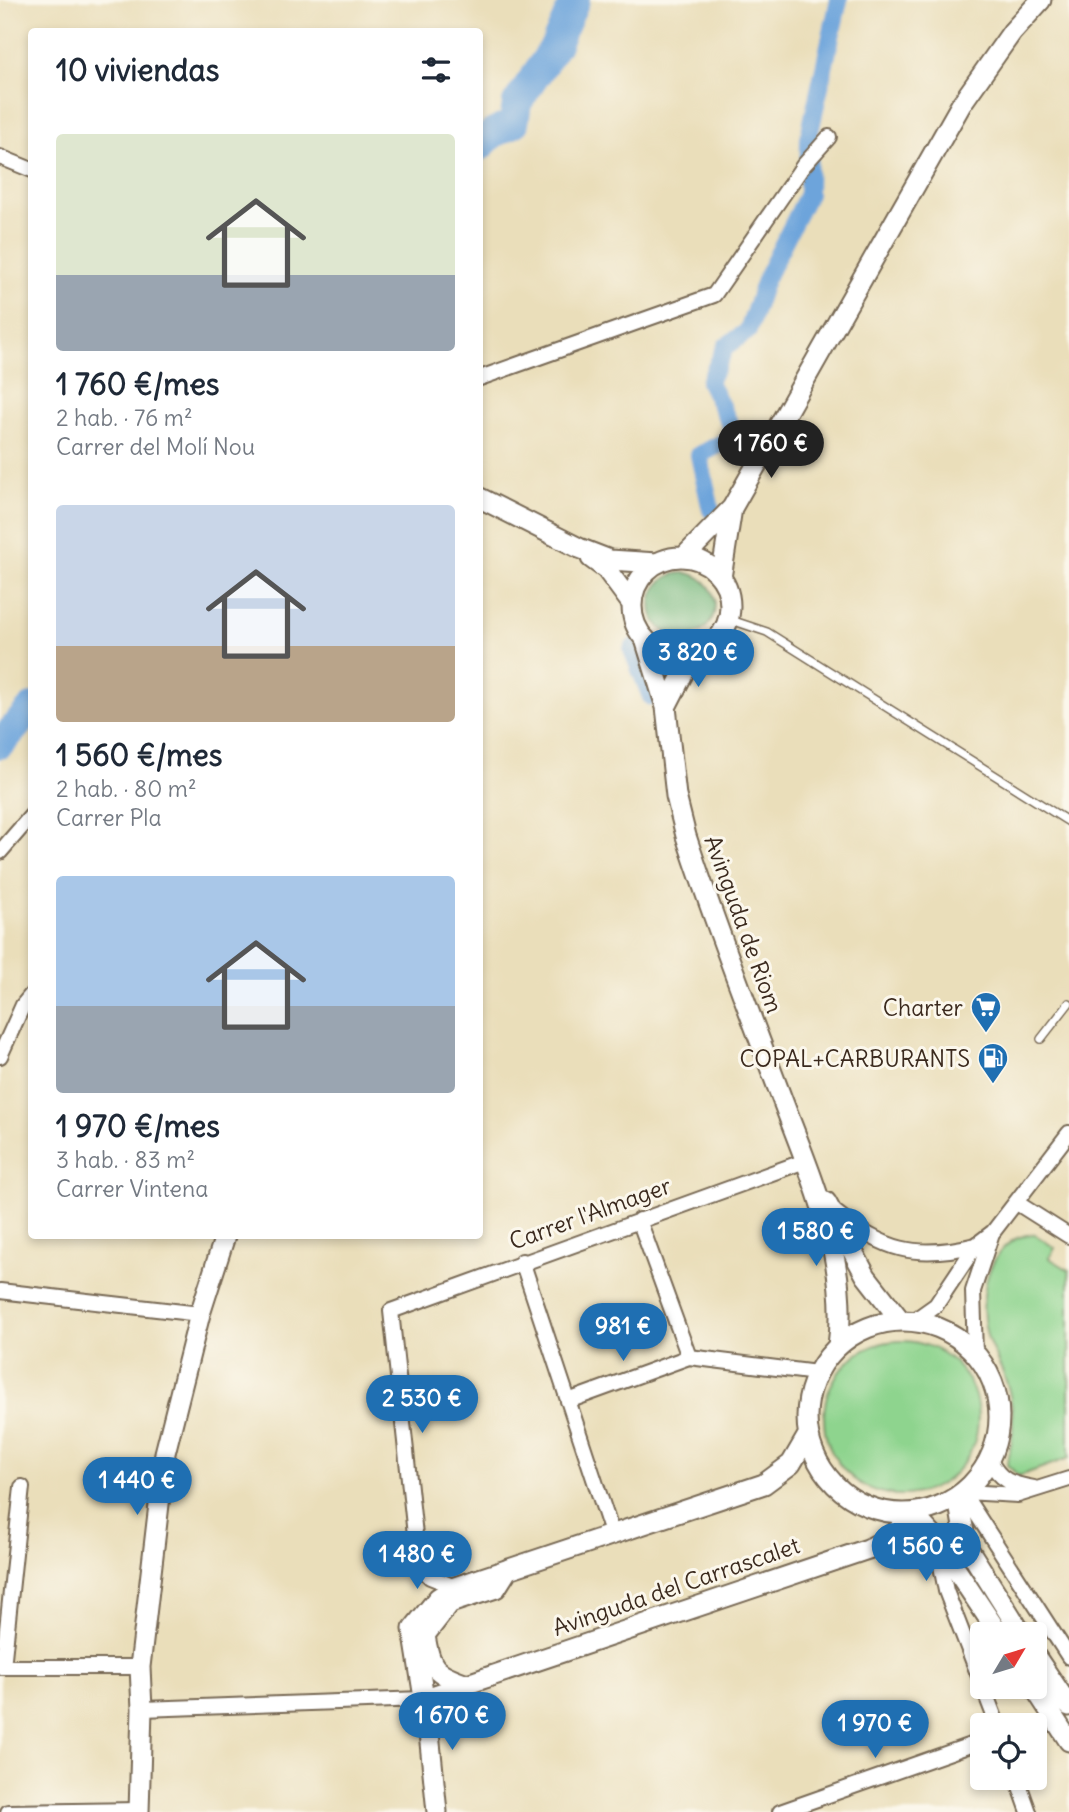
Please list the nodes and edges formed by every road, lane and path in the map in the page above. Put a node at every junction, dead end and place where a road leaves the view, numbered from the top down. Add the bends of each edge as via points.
1 (1041, 0) edge
2 (829, 137) dead end
3 (0, 157) edge
4 (28, 168) edge
5 (483, 377) edge
6 (483, 500) edge
7 (732, 508) junction
8 (579, 548) junction
9 (684, 557) junction
10 (657, 563) junction
11 (721, 578) junction
12 (632, 604) junction
13 (728, 620) junction
14 (645, 639) junction
15 (702, 650) junction
16 (666, 707) junction
17 (28, 820) edge
18 (1069, 822) edge
19 (0, 852) edge
20 (28, 999) edge
21 (1069, 1003) edge
22 (1041, 1039) dead end
23 (0, 1056) edge
24 (1069, 1133) edge
25 (805, 1160) junction
26 (816, 1190) junction
27 (1017, 1203) junction
28 (833, 1210) junction
29 (639, 1220) junction
30 (993, 1232) junction
31 (1069, 1236) edge
32 (224, 1239) edge
33 (976, 1245) junction
34 (522, 1261) junction
35 (0, 1291) edge
36 (200, 1314) junction
37 (907, 1321) junction
38 (838, 1346) junction
39 (975, 1354) junction
40 (689, 1357) junction
41 (817, 1373) junction
42 (568, 1401) junction
43 (808, 1435) junction
44 (990, 1460) junction
45 (1069, 1479) edge
46 (22, 1487) dead end
47 (1038, 1489) junction
48 (962, 1494) junction
49 (911, 1513) junction
50 (898, 1531) junction
51 (612, 1533) junction
52 (935, 1538) junction
53 (508, 1569) junction
54 (455, 1587) junction
55 (991, 1622) edge
56 (1014, 1622) edge
57 (970, 1655) edge
58 (1069, 1657) edge
59 (2, 1667) edge
60 (139, 1668) junction
61 (1047, 1673) edge
62 (467, 1684) junction
63 (423, 1699) junction
64 (1042, 1699) edge
65 (1069, 1706) edge
66 (142, 1709) junction
67 (1069, 1741) edge
68 (970, 1745) edge
69 (1021, 1790) edge
70 (80, 1811) edge
71 (139, 1811) edge
72 (8, 1812) edge
73 (437, 1812) edge
74 (780, 1812) edge
75 (1029, 1812) edge

1 - 7 street via 1012,32 962,103
2 - 5 street via 803,166 714,295
3 - 4 street
6 - 8 street
7 - 9 street
7 - 11 street
8 - 10 street via 610,560
8 - 12 street via 606,569
9 - 10 street
9 - 11 street via 711,567
10 - 12 street via 640,581
11 - 13 street via 729,598
12 - 14 street via 633,617
13 - 15 street via 723,632
13 - 18 lane via 767,632
14 - 15 street via 672,654
14 - 16 street, Avinguda de Riom
15 - 16 street via 687,666
16 - 25 street, Avinguda de Riom via 676,796 686,836
17 - 19 street
20 - 23 street
21 - 22 lane
24 - 27 street
25 - 26 street, Avinguda de Riom
25 - 29 street, Carrer l'Almager
26 - 28 street, Avinguda de Riom
26 - 38 street, Avinguda de Riom via 839,1281
27 - 30 street
27 - 31 street
28 - 33 street via 874,1240 905,1251 937,1252
28 - 37 street, Avinguda de Riom via 866,1276
29 - 34 street, Carrer l'Almager
29 - 40 street
30 - 33 street
30 - 39 street via 973,1291
32 - 36 street
33 - 37 street via 936,1305
34 - 42 street
34 - 54 street, Carrer l'Almager via 391,1311 418,1563 430,1577
35 - 36 street
36 - 60 street via 166,1453
37 - 38 street via 867,1328
37 - 39 street via 947,1332
38 - 41 street
39 - 44 street via 986,1369 998,1405
40 - 41 street
40 - 42 street
41 - 43 street via 808,1403
42 - 51 street
43 - 49 street via 821,1467 844,1493 874,1510
43 - 51 street via 791,1464 764,1484
44 - 47 street via 1007,1483
44 - 48 street
45 - 47 street
46 - 59 street
47 - 48 street via 1018,1495
48 - 49 street via 928,1511
48 - 56 street via 966,1545
48 - 58 street
49 - 50 street, Avinguda del Carrascalet
49 - 52 street
50 - 52 street via 917,1529
50 - 62 street, Avinguda del Carrascalet via 868,1549
51 - 53 street
52 - 55 street
52 - 57 street
53 - 54 street
53 - 62 street via 496,1588 450,1603 425,1635 429,1662 440,1673
54 - 63 street via 438,1598 413,1629
59 - 60 street
60 - 66 street
61 - 65 street
62 - 63 street, Avinguda del Carrascalet
63 - 66 street, Avinguda del Carrascalet
63 - 73 street
64 - 67 street
66 - 71 street
68 - 74 street
69 - 75 street
70 - 71 street
70 - 72 street

